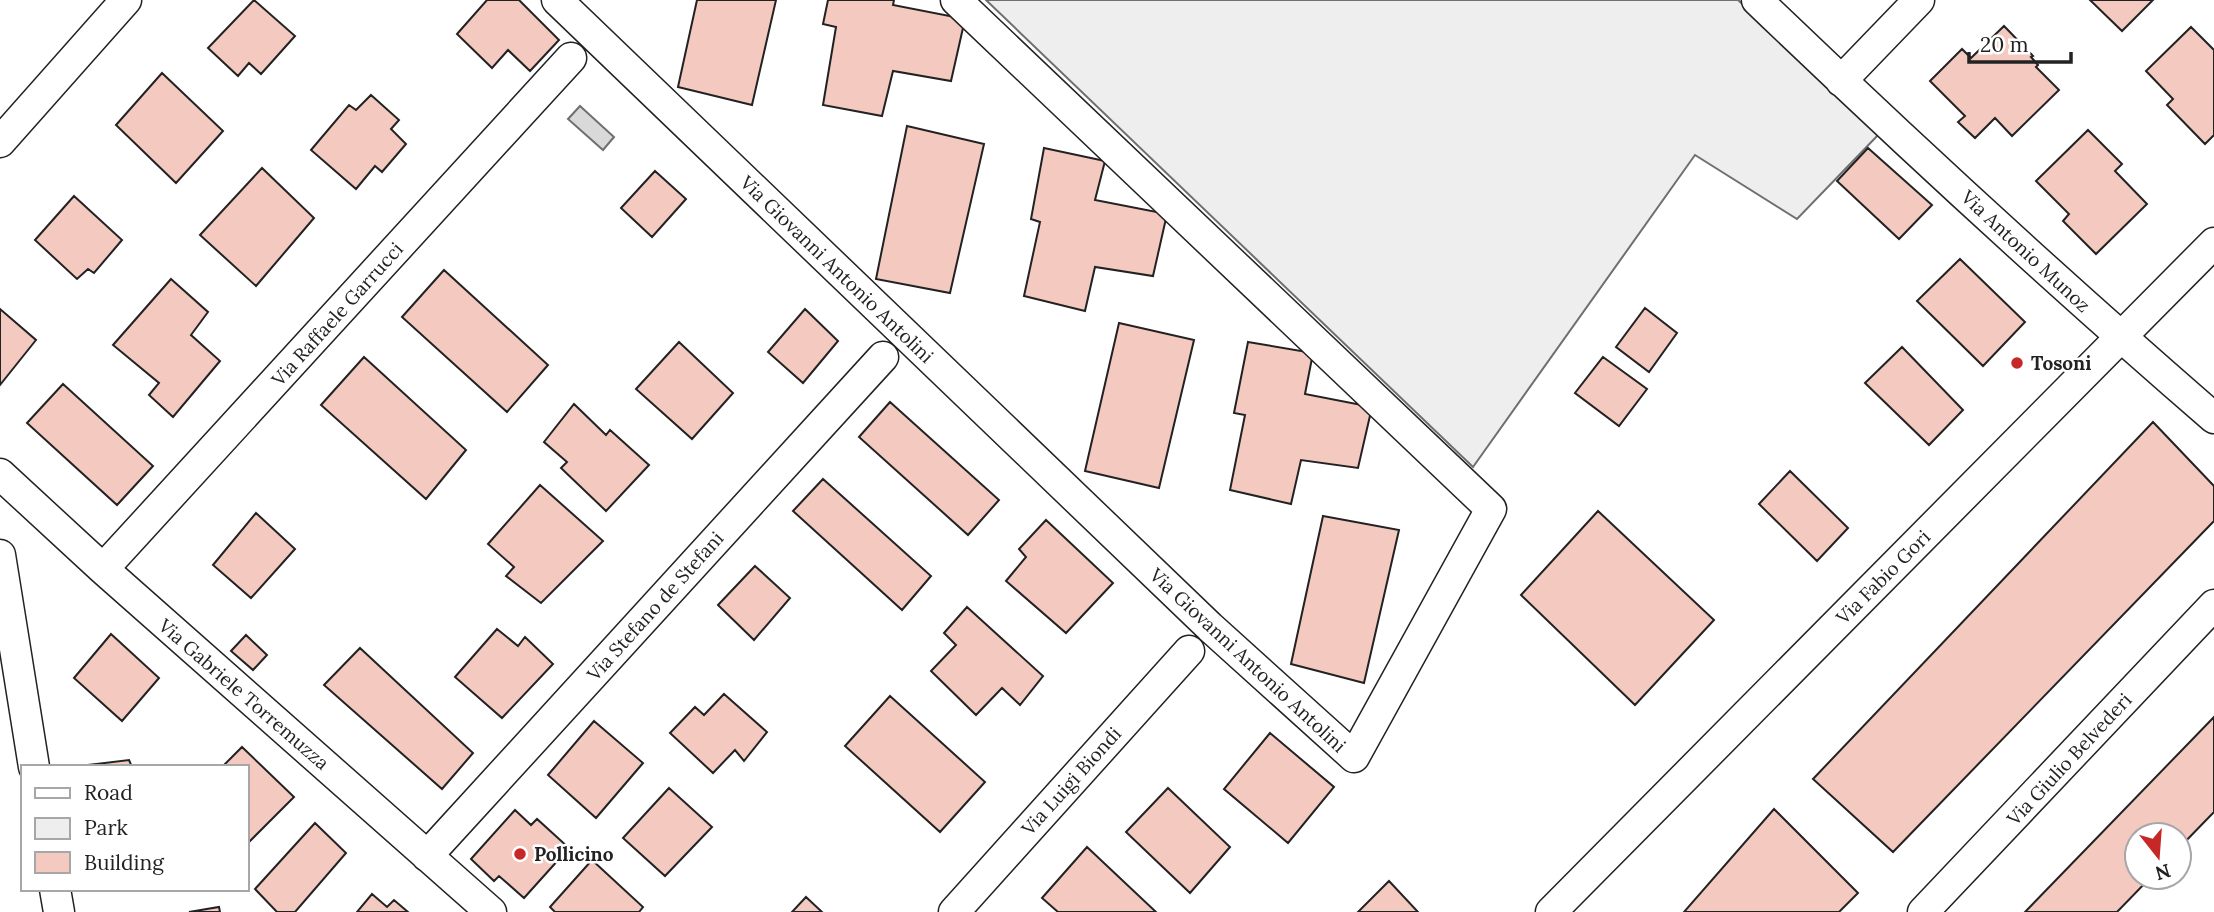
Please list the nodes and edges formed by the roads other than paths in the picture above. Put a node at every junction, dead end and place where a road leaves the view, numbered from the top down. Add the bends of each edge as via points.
1 (126, 0) edge
2 (557, 0) edge
3 (956, 0) edge
4 (1757, 0) edge
5 (1919, 0) edge
6 (571, 58) dead end
7 (1841, 81) junction
8 (0, 142) edge
9 (2214, 243) edge
10 (2120, 337) junction
11 (883, 356) dead end
12 (2214, 418) edge
13 (0, 474) edge
14 (0, 555) edge
15 (103, 569) junction
16 (2214, 605) edge
17 (1189, 651) dead end
18 (34, 765) edge
19 (427, 856) junction
20 (55, 891) edge
21 (1558, 910) edge
22 (59, 912) edge
23 (491, 912) edge
24 (954, 912) edge
25 (1923, 912) edge

1 - 8 street
2 - 3 street, Via Giovanni Antonio Antolini via 1210,627 1354,757 1491,509
4 - 7 street, Via Antonio Munoz
5 - 7 street
6 - 15 street, Via Raffaele Garrucci
7 - 10 street, Via Antonio Munoz
9 - 10 street, Via Fabio Gori
10 - 12 street, Via Antonio Munoz
10 - 21 street, Via Fabio Gori
11 - 19 street, Via Stefano de Stefani
13 - 15 street, Via Gabriele Torremuzza
14 - 18 street
15 - 19 street, Via Gabriele Torremuzza
16 - 25 street, Via Giulio Belvederi
17 - 24 street, Via Luigi Biondi
19 - 23 street, Via Gabriele Torremuzza
20 - 22 street

